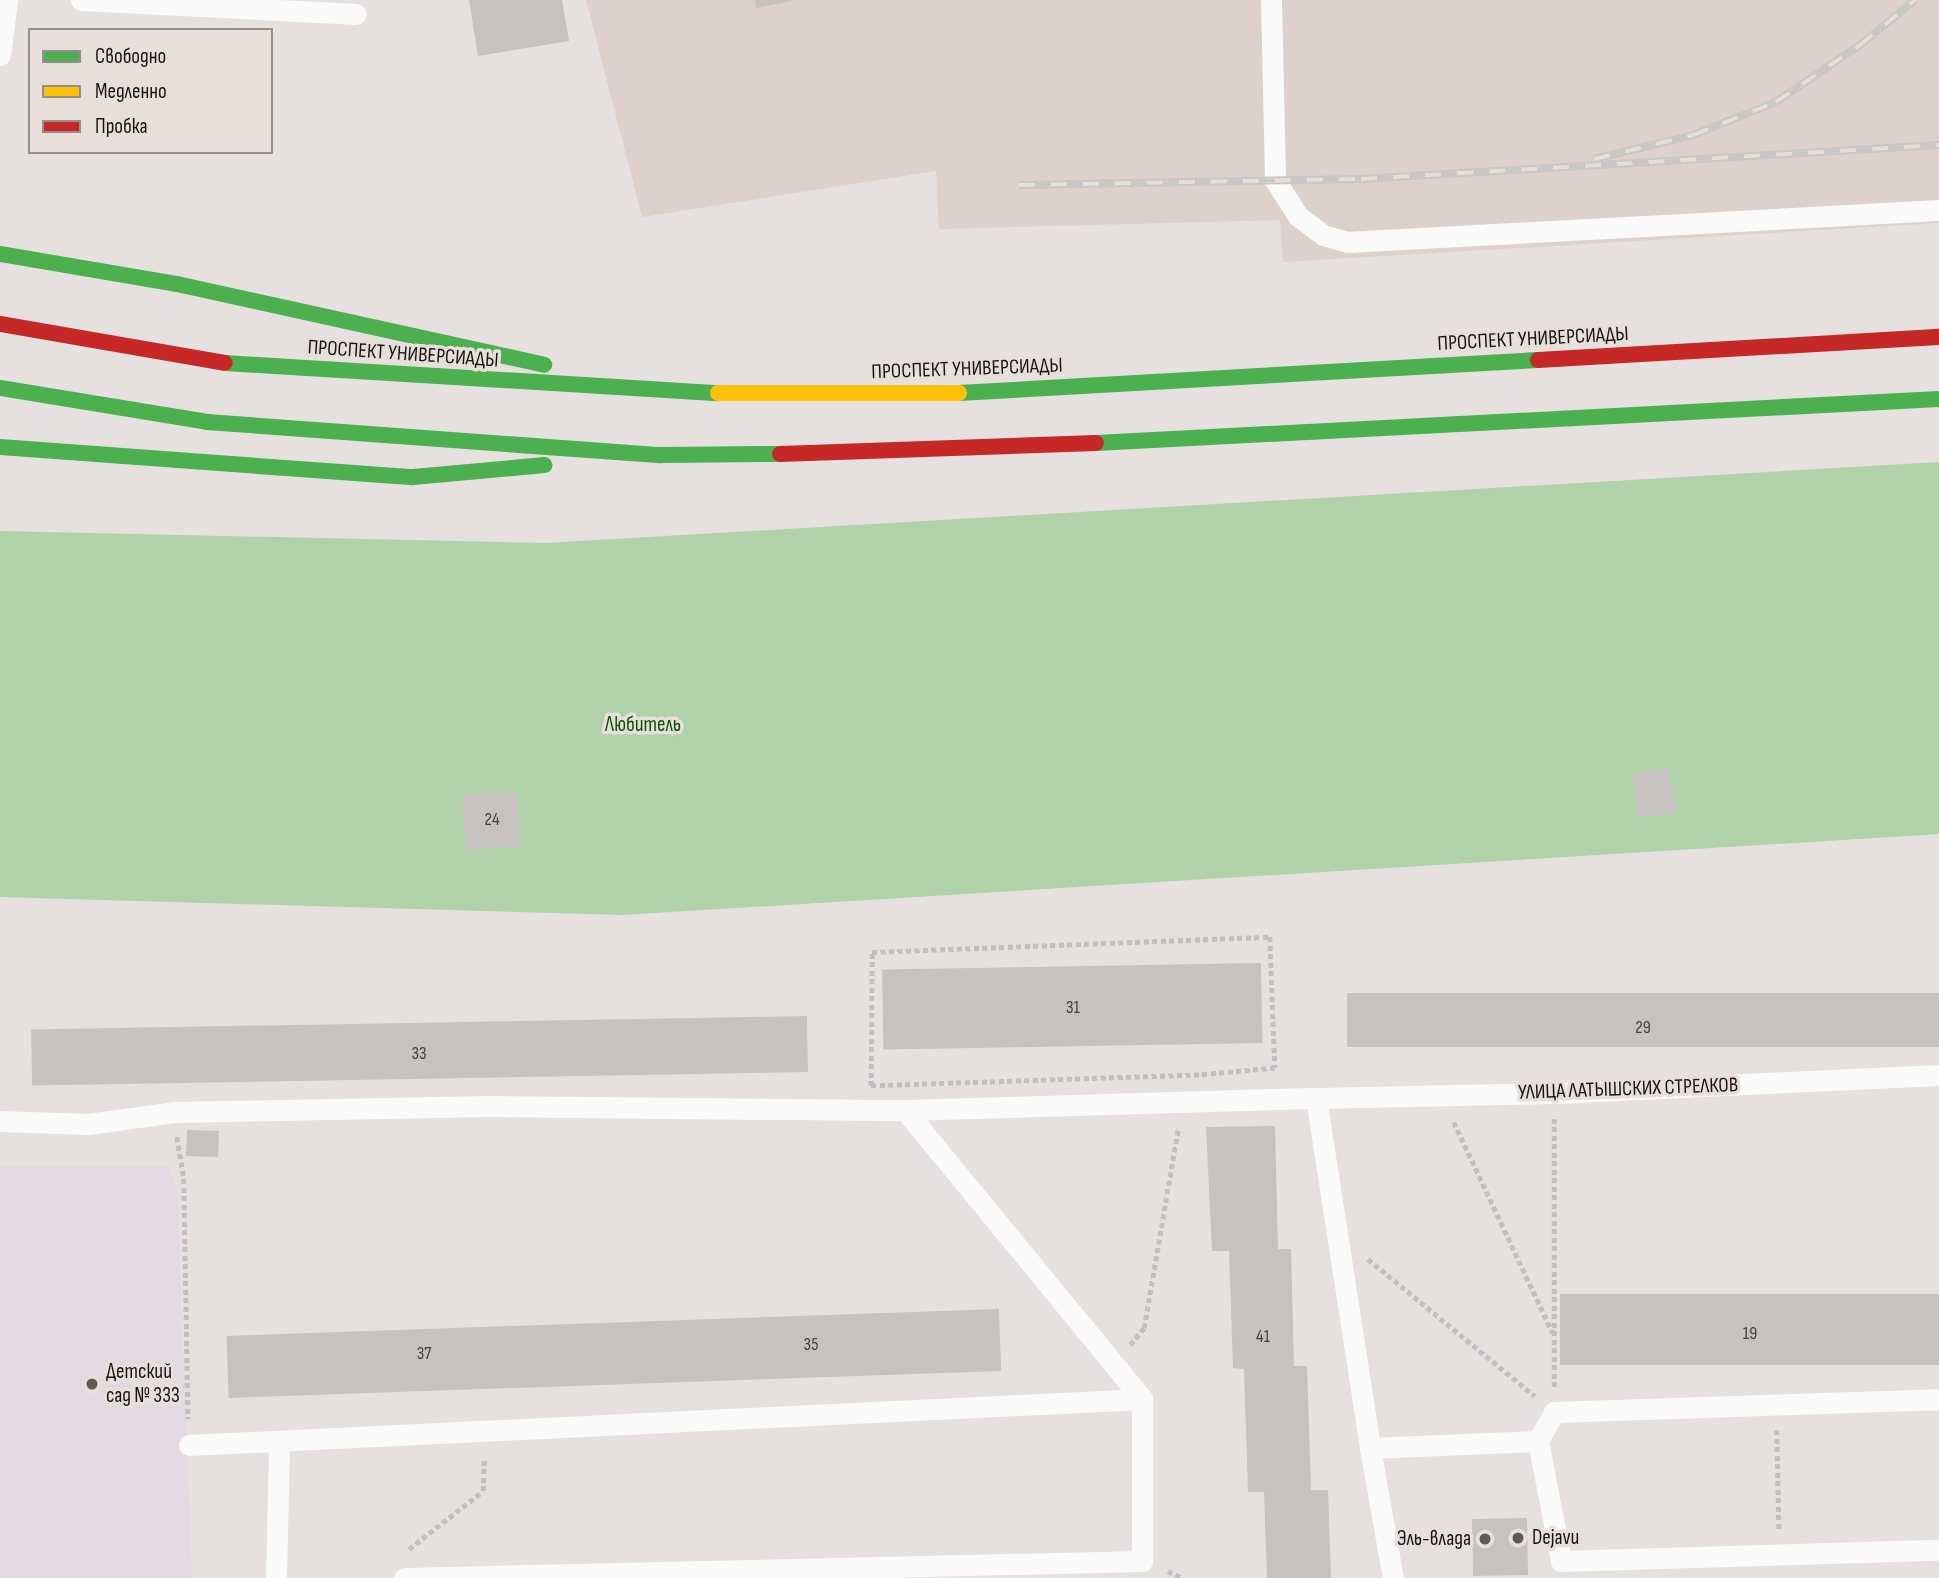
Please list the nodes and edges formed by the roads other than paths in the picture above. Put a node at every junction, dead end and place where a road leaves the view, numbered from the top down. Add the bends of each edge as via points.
1 (7, 0) edge
2 (81, 0) edge
3 (1271, 0) edge
4 (356, 14) dead end
5 (0, 55) edge
6 (1939, 210) edge
7 (0, 254) edge
8 (0, 324) edge
9 (1939, 337) edge
10 (0, 388) edge
11 (669, 393) junction
12 (1939, 399) edge
13 (0, 447) edge
14 (661, 455) junction
15 (1939, 1075) edge
16 (1316, 1098) junction
17 (905, 1110) junction
18 (0, 1121) edge
19 (1142, 1399) junction
20 (1939, 1399) edge
21 (279, 1441) junction
22 (1538, 1441) junction
23 (189, 1445) road end
24 (1370, 1448) junction
25 (1939, 1550) edge
26 (1561, 1569) edge
27 (276, 1578) edge
28 (404, 1578) edge
29 (1393, 1578) edge

1 - 5 lane
2 - 4 lane
3 - 6 lane via 1275,180 1298,216 1323,235 1347,242
7 - 11 main road via 177,284
8 - 11 main road, ПРОСПЕКТ УНИВЕРСИАДЫ via 210,362
9 - 11 main road, ПРОСПЕКТ УНИВЕРСИАДЫ via 922,395
10 - 14 main road via 206,422
12 - 14 main road via 926,452
13 - 14 main road via 414,477
15 - 16 lane, УЛИЦА ЛАТЫШСКИХ СТРЕЛКОВ via 1554,1093
16 - 17 lane, УЛИЦА ЛАТЫШСКИХ СТРЕЛКОВ
16 - 24 lane
17 - 18 lane, УЛИЦА ЛАТЫШСКИХ СТРЕЛКОВ via 489,1106 174,1112 88,1124
17 - 19 lane
19 - 21 lane
19 - 28 lane via 1142,1561
20 - 22 lane via 1554,1412
21 - 23 lane
21 - 27 lane
22 - 24 lane
22 - 26 lane
24 - 29 lane
25 - 26 lane via 1780,1554

